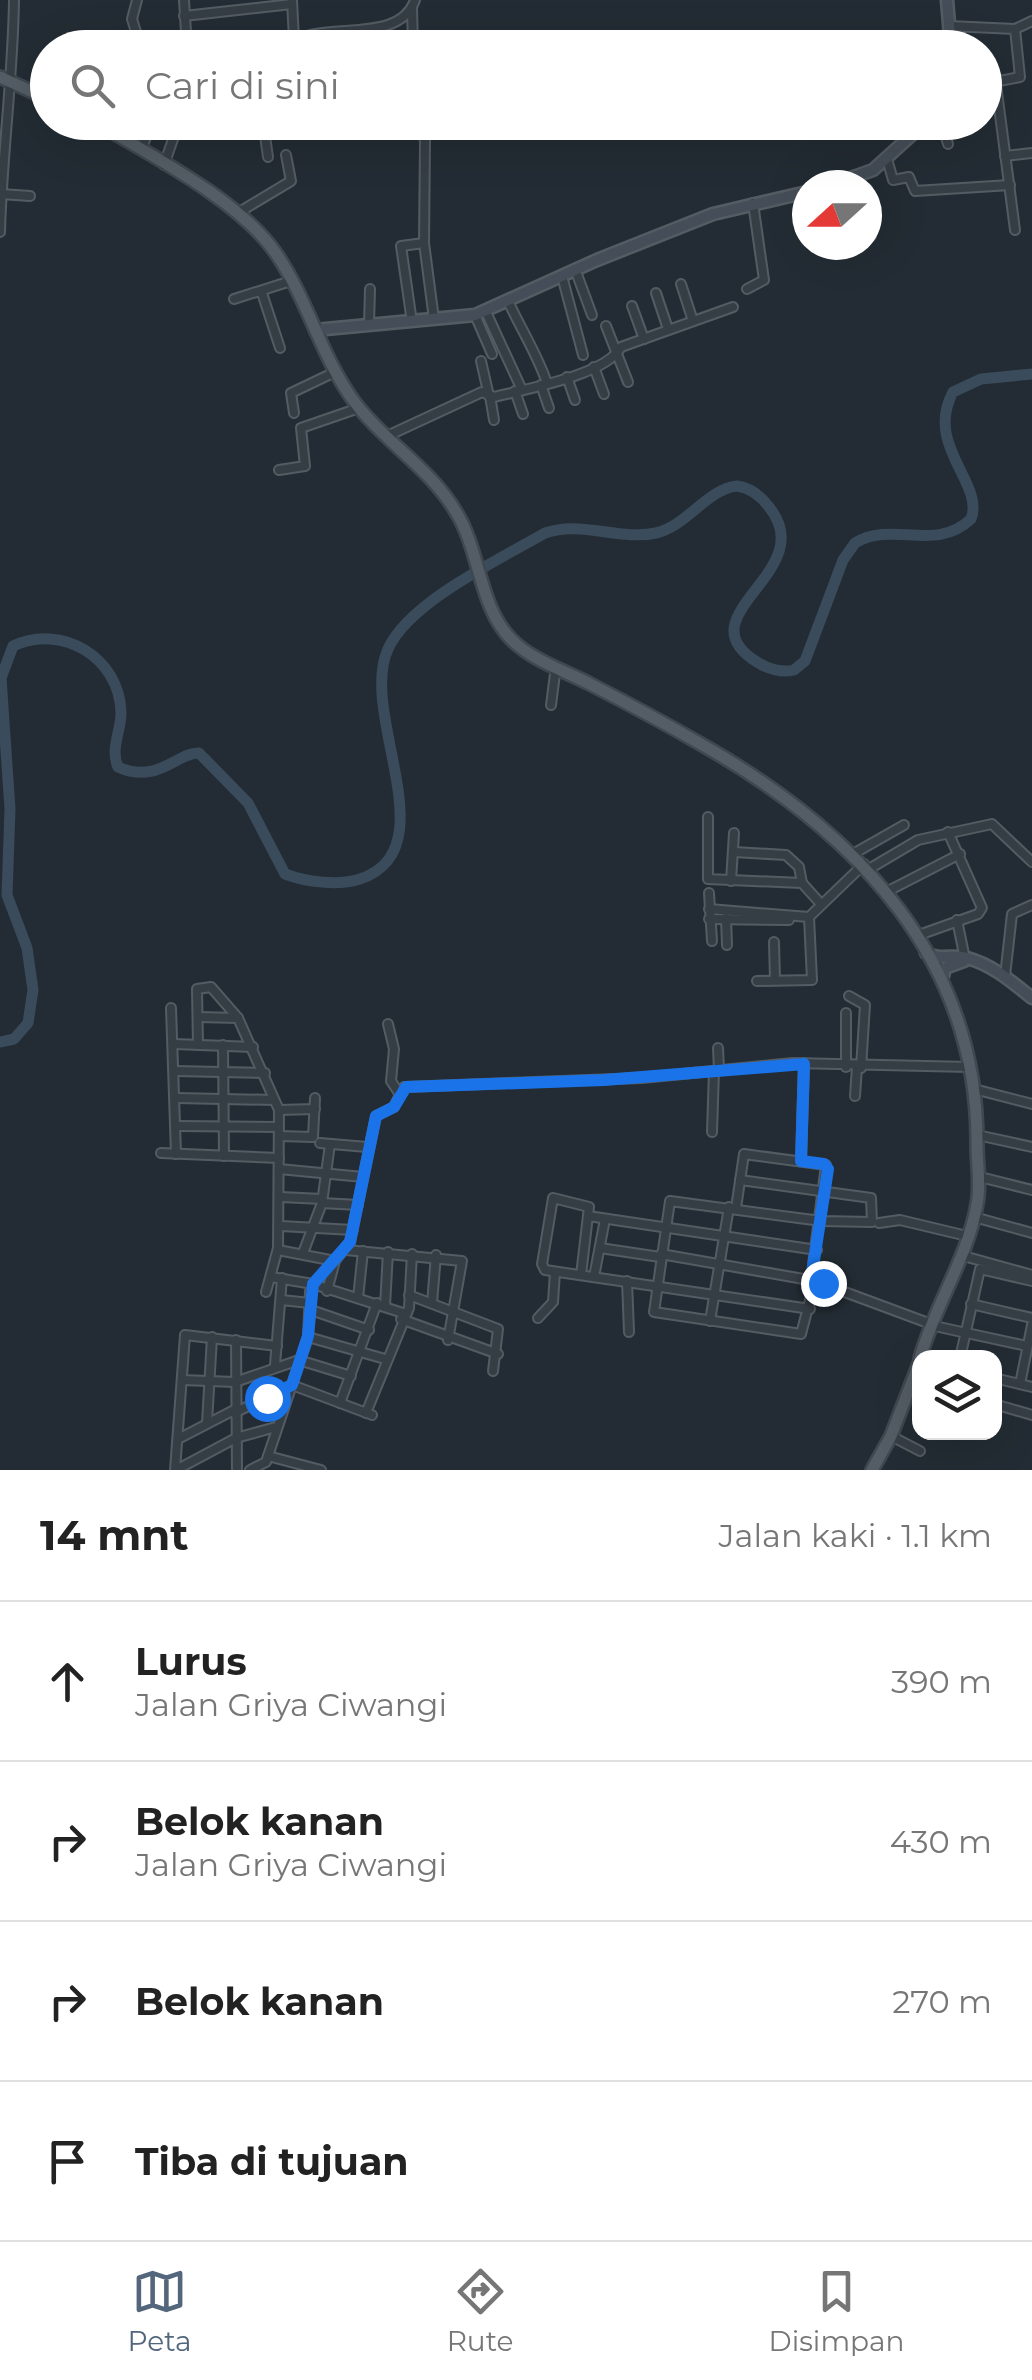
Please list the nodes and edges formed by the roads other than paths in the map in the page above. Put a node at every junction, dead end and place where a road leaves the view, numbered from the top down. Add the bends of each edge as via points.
1 (14, 0) edge
2 (136, 0) edge
3 (184, 0) edge
4 (947, 0) edge
5 (292, 2) edge
6 (413, 4) edge
7 (184, 16) junction
8 (1032, 22) edge
9 (950, 26) junction
10 (1016, 29) junction
11 (136, 30) edge
12 (185, 30) edge
13 (291, 30) edge
14 (357, 30) edge
15 (413, 30) edge
16 (950, 30) edge
17 (0, 77) edge
18 (1002, 82) edge
19 (13, 83) junction
20 (30, 91) edge
21 (1002, 132) edge
22 (125, 140) edge
23 (145, 140) edge
24 (173, 140) edge
25 (266, 140) edge
26 (424, 140) edge
27 (907, 140) edge
28 (947, 140) edge
29 (948, 144) dead end
30 (141, 150) junction
31 (1032, 154) edge
32 (286, 155) dead end
33 (1005, 156) junction
34 (268, 157) dead end
35 (887, 159) junction
36 (164, 164) junction
37 (877, 170) edge
38 (1, 172) edge
39 (1010, 185) junction
40 (1, 194) edge
41 (792, 195) edge
42 (30, 196) dead end
43 (753, 203) junction
44 (236, 214) junction
45 (1016, 230) dead end
46 (0, 232) edge
47 (424, 243) junction
48 (575, 269) junction
49 (562, 276) junction
50 (290, 282) junction
51 (682, 284) dead end
52 (747, 289) dead end
53 (370, 290) dead end
54 (262, 293) junction
55 (656, 293) dead end
56 (234, 299) dead end
57 (509, 303) junction
58 (632, 306) dead end
59 (733, 307) dead end
60 (480, 314) junction
61 (592, 315) dead end
62 (434, 320) junction
63 (694, 321) junction
64 (412, 322) junction
65 (369, 325) junction
66 (606, 326) dead end
67 (314, 330) junction
68 (668, 330) junction
69 (644, 338) junction
70 (280, 348) dead end
71 (492, 354) dead end
72 (583, 355) dead end
73 (617, 356) junction
74 (481, 360) dead end
75 (594, 367) junction
76 (336, 372) junction
77 (567, 377) junction
78 (628, 382) dead end
79 (544, 384) junction
80 (519, 391) junction
81 (604, 394) dead end
82 (489, 396) junction
83 (575, 400) dead end
84 (359, 408) junction
85 (549, 408) dead end
86 (294, 413) dead end
87 (523, 414) dead end
88 (494, 420) dead end
89 (386, 437) junction
90 (279, 470) dead end
91 (556, 666) junction
92 (551, 704) dead end
93 (708, 817) dead end
94 (904, 825) dead end
95 (948, 832) junction
96 (734, 833) dead end
97 (734, 852) junction
98 (854, 854) junction
99 (960, 854) junction
100 (1032, 862) edge
101 (866, 867) junction
102 (731, 880) junction
103 (802, 883) junction
104 (888, 891) junction
105 (709, 893) dead end
106 (821, 904) junction
107 (1032, 906) edge
108 (709, 914) junction
109 (726, 918) junction
110 (809, 919) junction
111 (957, 920) junction
112 (916, 936) junction
113 (712, 942) dead end
114 (774, 942) dead end
115 (727, 946) dead end
116 (925, 952) junction
117 (968, 960) junction
118 (1005, 976) junction
119 (775, 980) junction
120 (942, 980) junction
121 (757, 981) dead end
122 (849, 996) dead end
123 (1032, 998) edge
124 (224, 999) junction
125 (170, 1008) dead end
126 (846, 1012) dead end
127 (198, 1017) junction
128 (224, 1018) junction
129 (238, 1018) junction
130 (388, 1024) dead end
131 (174, 1044) junction
132 (198, 1044) junction
133 (223, 1045) junction
134 (252, 1047) junction
135 (718, 1048) dead end
136 (804, 1064) junction
137 (846, 1067) junction
138 (970, 1067) junction
139 (859, 1068) junction
140 (175, 1070) junction
141 (717, 1070) junction
142 (224, 1072) junction
143 (265, 1073) junction
144 (974, 1088) junction
145 (400, 1093) junction
146 (855, 1096) dead end
147 (224, 1097) junction
148 (177, 1098) junction
149 (315, 1098) dead end
150 (1032, 1104) edge
151 (276, 1105) junction
152 (315, 1110) junction
153 (224, 1123) junction
154 (177, 1126) junction
155 (279, 1132) junction
156 (712, 1132) dead end
157 (978, 1135) junction
158 (368, 1147) junction
159 (1032, 1147) edge
160 (161, 1153) dead end
161 (176, 1154) junction
162 (224, 1156) junction
163 (279, 1158) junction
164 (801, 1161) junction
165 (279, 1169) junction
166 (327, 1172) junction
167 (363, 1177) junction
168 (980, 1177) junction
169 (740, 1180) junction
170 (1032, 1190) edge
171 (824, 1193) junction
172 (281, 1198) junction
173 (322, 1201) junction
174 (358, 1205) junction
175 (732, 1207) junction
176 (588, 1216) junction
177 (974, 1217) junction
178 (605, 1219) junction
179 (821, 1222) junction
180 (879, 1223) dead end
181 (281, 1226) junction
182 (666, 1227) junction
183 (312, 1228) junction
184 (353, 1230) junction
185 (1032, 1232) edge
186 (725, 1234) junction
187 (967, 1236) junction
188 (278, 1248) junction
189 (600, 1248) junction
190 (346, 1250) junction
191 (816, 1250) junction
192 (363, 1251) junction
193 (388, 1252) junction
194 (303, 1253) junction
195 (412, 1254) junction
196 (436, 1255) junction
197 (960, 1255) junction
198 (661, 1256) junction
199 (334, 1262) junction
200 (720, 1263) junction
201 (556, 1272) junction
202 (581, 1275) junction
203 (271, 1277) junction
204 (594, 1277) junction
205 (282, 1278) junction
206 (1032, 1278) edge
207 (627, 1281) junction
208 (813, 1281) junction
209 (313, 1284) junction
210 (656, 1284) junction
211 (327, 1291) junction
212 (266, 1292) dead end
213 (715, 1292) junction
214 (410, 1295) junction
215 (358, 1298) junction
216 (281, 1300) junction
217 (432, 1303) junction
218 (971, 1304) junction
219 (381, 1305) junction
220 (310, 1307) junction
221 (810, 1309) junction
222 (457, 1310) junction
223 (404, 1316) junction
224 (538, 1318) dead end
225 (710, 1321) junction
226 (1032, 1321) edge
227 (930, 1323) junction
228 (368, 1330) junction
229 (629, 1332) dead end
230 (966, 1333) junction
231 (308, 1336) junction
232 (212, 1337) junction
233 (236, 1340) junction
234 (448, 1340) junction
235 (277, 1346) junction
236 (1028, 1346) junction
237 (922, 1350) edge
238 (962, 1350) edge
239 (360, 1351) junction
240 (498, 1354) junction
241 (385, 1359) junction
242 (302, 1360) junction
243 (275, 1365) junction
244 (494, 1371) dead end
245 (351, 1376) junction
246 (182, 1380) junction
247 (209, 1380) junction
248 (1002, 1380) edge
249 (235, 1382) junction
250 (1020, 1384) junction
251 (292, 1385) junction
252 (1032, 1387) edge
253 (912, 1394) edge
254 (267, 1398) junction
255 (340, 1403) junction
256 (1002, 1406) edge
257 (234, 1411) junction
258 (1032, 1414) edge
259 (280, 1416) junction
260 (207, 1423) junction
261 (276, 1426) junction
262 (891, 1436) junction
263 (180, 1438) junction
264 (236, 1438) junction
265 (920, 1451) dead end
266 (267, 1459) junction
267 (286, 1466) edge
268 (315, 1469) edge
269 (176, 1470) edge
270 (237, 1470) edge
271 (250, 1470) edge
272 (277, 1470) edge
273 (872, 1470) edge

1 - 19 street
2 - 11 street
3 - 7 street
4 - 9 street
5 - 7 street
5 - 13 street
6 - 14 street via 394,22
6 - 15 street
7 - 12 street
8 - 10 street
9 - 10 street
9 - 16 street
10 - 18 street via 1020,76
17 - 19 main road
19 - 20 main road
19 - 38 street
21 - 33 street
22 - 30 main road
23 - 30 street
24 - 36 street
25 - 34 street
26 - 47 street
27 - 35 street
28 - 29 street
30 - 36 main road
31 - 33 street
32 - 44 street via 291,181
33 - 39 street
35 - 37 street
35 - 39 street via 893,180 910,177 915,191
36 - 44 main road
38 - 40 street
39 - 45 street
40 - 42 street
40 - 46 street
41 - 43 street
43 - 48 street
43 - 52 street via 764,280
44 - 50 main road via 268,242
47 - 62 street
47 - 64 street via 402,246
48 - 49 street
48 - 61 street
49 - 57 street
49 - 72 street
50 - 54 street
50 - 67 main road
51 - 63 street
53 - 65 street
54 - 56 street
54 - 70 street
55 - 68 street
57 - 60 street
57 - 79 street via 534,347
58 - 69 street
59 - 63 street
60 - 62 street
60 - 71 street
60 - 80 street
62 - 64 street
63 - 68 street
64 - 65 street
65 - 67 street
66 - 73 street
67 - 76 main road
68 - 69 street
69 - 73 street via 621,347
73 - 75 street
73 - 78 street
74 - 82 street
75 - 77 street
75 - 81 street
76 - 84 main road
76 - 86 street via 292,392
77 - 79 street
77 - 83 street
79 - 80 street
79 - 85 street
80 - 82 street
80 - 87 street
82 - 88 street
82 - 89 street via 482,392
84 - 89 main road
84 - 90 street via 300,429 304,466
89 - 91 main road via 456,511 490,603 511,639
91 - 92 street
91 - 98 main road via 747,772
93 - 102 street via 705,876
94 - 98 street
95 - 99 street
95 - 100 street via 996,825
95 - 101 street
96 - 97 street
97 - 102 street
97 - 103 street via 786,854 799,866
98 - 101 main road
99 - 104 street
99 - 111 street via 982,908
101 - 104 main road
101 - 106 street
102 - 103 street
103 - 106 street
104 - 112 main road
105 - 108 street
106 - 110 street
107 - 118 street via 1012,914
108 - 109 street
108 - 110 street
108 - 113 street
109 - 110 street
109 - 115 street
110 - 119 street via 814,977
111 - 112 street
111 - 117 street
112 - 116 main road
114 - 119 street
116 - 117 street
116 - 120 main road
117 - 118 street
117 - 120 street via 945,968
118 - 123 street
119 - 121 street
120 - 138 main road
122 - 139 street via 864,1006
124 - 127 street via 211,988 197,989
124 - 128 street
124 - 129 street
125 - 131 street
126 - 137 street
127 - 128 street
127 - 132 street
128 - 129 street
129 - 134 street
130 - 145 street via 391,1081
131 - 132 street
131 - 140 street
132 - 133 street
133 - 134 street
133 - 142 street
134 - 143 street
135 - 141 street
136 - 137 street
136 - 141 street
136 - 164 street
137 - 139 street
138 - 139 street
138 - 144 main road
139 - 146 street
140 - 142 street
140 - 148 street
141 - 145 street via 406,1087
141 - 156 street
142 - 143 street
142 - 147 street
143 - 151 street
144 - 150 street
144 - 157 main road
145 - 158 street via 394,1107 376,1116
147 - 148 street
147 - 151 street
147 - 153 street
148 - 154 street
149 - 152 street
151 - 152 street
151 - 155 street
152 - 155 street via 313,1137
153 - 154 street
153 - 155 street
153 - 162 street
154 - 161 street
155 - 163 street
157 - 159 street
157 - 168 main road
158 - 166 street via 325,1144
158 - 167 street
160 - 161 street
161 - 162 street
162 - 163 street
163 - 165 street
164 - 169 street via 745,1153
164 - 171 street via 826,1166
165 - 166 street
165 - 172 street
166 - 167 street
166 - 173 street
167 - 174 street
168 - 170 street
168 - 177 main road
169 - 171 street
169 - 175 street
171 - 179 street
171 - 179 street via 871,1198 872,1222
172 - 173 street
172 - 181 street
173 - 174 street
173 - 183 street
174 - 184 street
175 - 179 street
175 - 182 street via 671,1200
175 - 186 street
176 - 178 street
176 - 201 street via 587,1204 550,1200 542,1268
176 - 202 street
177 - 185 street
177 - 187 main road
178 - 182 street
178 - 189 street
179 - 191 street
180 - 187 street via 900,1220
181 - 183 street
181 - 188 street
182 - 186 street
182 - 198 street
183 - 184 street
183 - 194 street
184 - 190 street
186 - 191 street
186 - 200 street
187 - 197 main road
188 - 194 street via 282,1254
188 - 203 street
189 - 198 street
189 - 204 street
190 - 192 street
190 - 199 street
191 - 208 street
192 - 193 street
192 - 215 street
193 - 195 street
193 - 219 street
194 - 199 street
195 - 196 street
195 - 214 street
196 - 217 street
196 - 222 street via 464,1263
197 - 206 street
197 - 227 main road
198 - 200 street
198 - 210 street
199 - 209 street
199 - 211 street
200 - 208 street
200 - 213 street
201 - 202 street
201 - 224 street via 553,1302
202 - 204 street
203 - 205 street
203 - 212 street
204 - 207 street
205 - 209 street
205 - 216 street
206 - 218 street via 980,1269
207 - 210 street
207 - 229 street
208 - 221 street
208 - 227 street
209 - 211 street
209 - 220 street
210 - 213 street
210 - 225 street via 657,1314
211 - 215 street
213 - 221 street
213 - 225 street
214 - 217 street
214 - 223 street
215 - 219 street
216 - 220 street
216 - 235 street
217 - 222 street
218 - 226 street
218 - 230 street
219 - 223 street
219 - 228 street
220 - 228 street
220 - 231 street
221 - 225 street via 801,1334
222 - 234 street
222 - 240 street via 498,1329
223 - 234 street
223 - 241 street
226 - 236 street
227 - 230 street
227 - 237 main road
228 - 239 street
230 - 236 street
230 - 238 street
231 - 239 street
231 - 242 street
232 - 233 street
232 - 246 street via 184,1335
232 - 247 street
233 - 235 street
233 - 249 street
234 - 240 street
235 - 243 street
236 - 250 street
239 - 241 street
239 - 245 street
240 - 244 street
241 - 255 street via 369,1414
242 - 243 street
242 - 245 street
242 - 251 street
243 - 249 street
245 - 255 street
246 - 247 street
246 - 263 street
247 - 249 street
247 - 260 street
248 - 250 street
249 - 257 street
250 - 252 street
251 - 254 street
251 - 255 street
251 - 259 street
253 - 262 main road
254 - 257 street
254 - 259 street
256 - 258 street
257 - 260 street
257 - 264 street
259 - 261 street
260 - 263 street
261 - 264 street
261 - 266 street
262 - 265 street
262 - 273 main road
263 - 269 street
264 - 269 street
264 - 270 street
266 - 267 street
266 - 271 street
266 - 272 street
267 - 268 street

